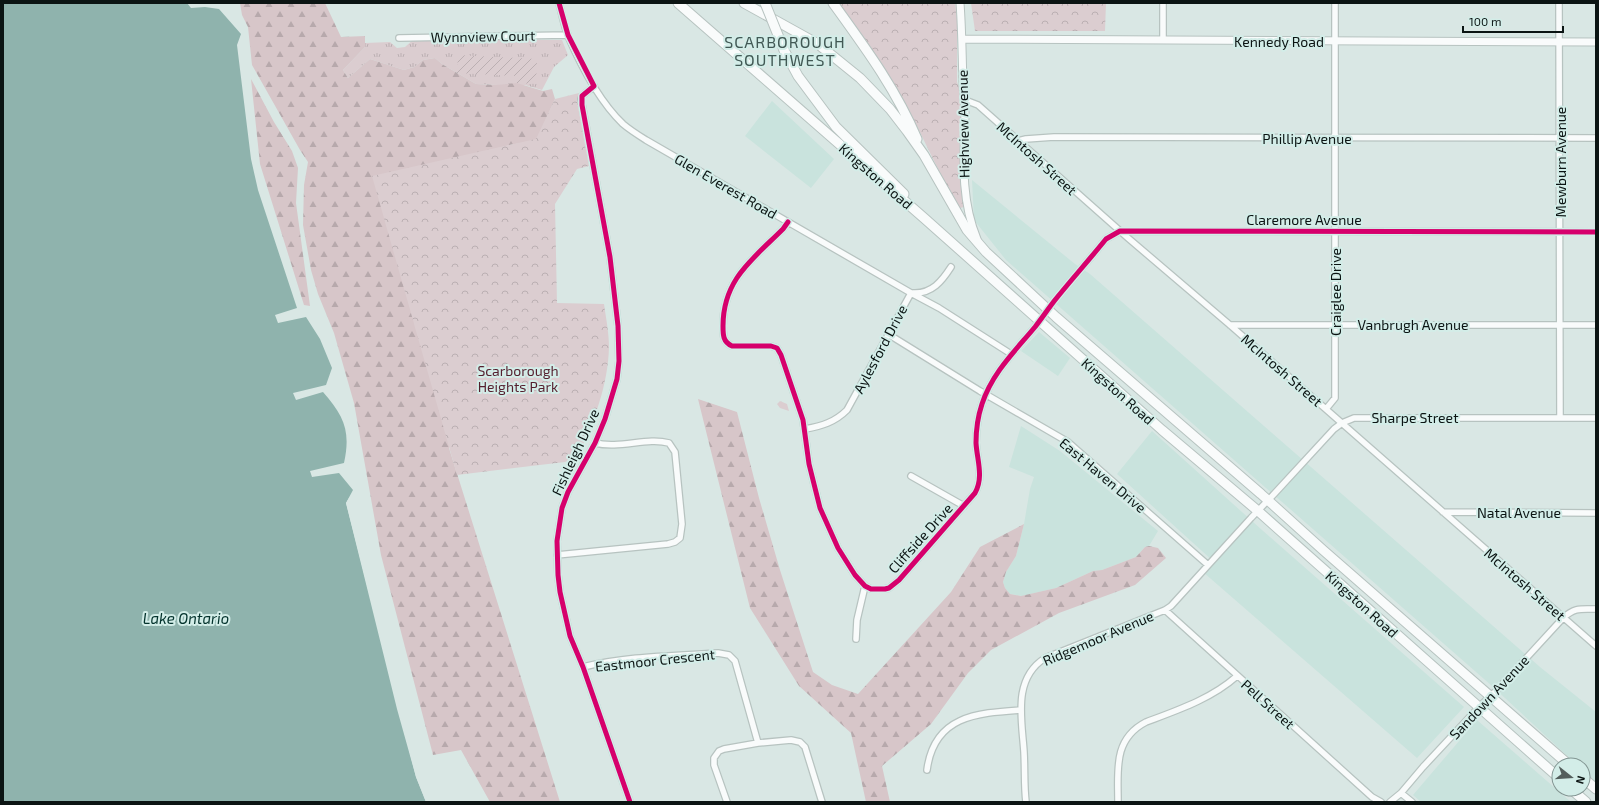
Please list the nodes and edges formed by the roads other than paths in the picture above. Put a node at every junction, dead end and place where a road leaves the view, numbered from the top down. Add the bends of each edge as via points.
1 (559, 3) edge
2 (678, 3) edge
3 (744, 3) edge
4 (765, 3) edge
5 (833, 3) edge
6 (960, 3) edge
7 (1163, 3) edge
8 (1336, 3) edge
9 (1560, 3) edge
10 (568, 35) junction
11 (399, 38) dead end
12 (962, 39) junction
13 (1163, 40) junction
14 (1336, 41) junction
15 (1560, 42) junction
16 (1596, 42) edge
17 (594, 86) junction
18 (965, 100) junction
19 (1336, 138) junction
20 (1560, 138) junction
21 (1596, 138) edge
22 (1018, 141) junction
23 (924, 155) junction
24 (924, 218) junction
25 (788, 222) junction
26 (1335, 230) junction
27 (1120, 231) junction
28 (1560, 231) junction
29 (1596, 232) edge
30 (979, 243) junction
31 (951, 267) dead end
32 (911, 293) junction
33 (1048, 309) junction
34 (1040, 321) junction
35 (1336, 324) junction
36 (1560, 324) junction
37 (1230, 325) junction
38 (1596, 325) edge
39 (888, 334) junction
40 (1011, 354) junction
41 (986, 395) junction
42 (1326, 409) junction
43 (1560, 418) junction
44 (1596, 418) edge
45 (1342, 423) junction
46 (805, 429) junction
47 (594, 443) junction
48 (911, 476) dead end
49 (1268, 500) junction
50 (964, 506) junction
51 (1258, 511) junction
52 (1443, 512) junction
53 (1596, 513) edge
54 (557, 555) junction
55 (1208, 565) junction
56 (865, 586) junction
57 (1596, 609) edge
58 (1165, 610) junction
59 (1563, 618) junction
60 (856, 639) dead end
61 (1596, 646) edge
62 (583, 667) junction
63 (1237, 676) junction
64 (1491, 696) junction
65 (1479, 708) junction
66 (1021, 710) junction
67 (758, 743) junction
68 (1560, 757) edge
69 (927, 770) dead end
70 (1551, 771) edge
71 (1401, 793) junction
72 (630, 802) edge
73 (727, 802) edge
74 (822, 802) edge
75 (1026, 802) edge
76 (1118, 802) edge
77 (1381, 802) edge
78 (1390, 802) edge
79 (1412, 802) edge

1 - 10 street, Glen Everest Road
2 - 24 main road, Kingston Road
3 - 23 main road, Kingston Road via 818,44 840,61 890,109
4 - 24 main road, bridge via 784,50 798,76 836,127 903,193
5 - 23 main road via 872,57 900,103
6 - 12 street, Highview Avenue
7 - 13 street
8 - 14 street, Craiglee Drive
9 - 15 street, Mewburn Avenue
10 - 11 street, Wynnview Court
10 - 17 street, Glen Everest Road
12 - 13 street, Kennedy Road
12 - 18 street, Highview Avenue
13 - 14 street, Kennedy Road
14 - 15 street, Kennedy Road
14 - 19 street, Craiglee Drive
15 - 16 street, Kennedy Road
15 - 20 street, Mewburn Avenue
17 - 25 street, Glen Everest Road via 623,124 634,133
17 - 47 street, Fishleigh Drive via 582,96 582,105 607,238 620,345 617,379 605,419
18 - 22 street, McIntosh Street via 978,105
18 - 30 street, Highview Avenue via 964,169 967,203 971,224
19 - 20 street, Phillip Avenue
19 - 22 street, Phillip Avenue via 1054,137
19 - 26 street, Craiglee Drive
20 - 21 street, Phillip Avenue
20 - 28 street, Mewburn Avenue
22 - 27 street, McIntosh Street
23 - 30 main road, Kingston Road via 955,212
24 - 34 main road, Kingston Road
25 - 32 street, Glen Everest Road
25 - 46 street via 729,289 723,311 724,339 732,346 777,348
26 - 27 street, Claremore Avenue
26 - 28 street, Claremore Avenue
26 - 35 street, Craiglee Drive
27 - 33 street via 1106,239
27 - 37 street, McIntosh Street
28 - 29 street, Claremore Avenue
28 - 36 street, Mewburn Avenue
30 - 33 main road, Kingston Road
31 - 32 street, Aylesford Drive via 936,286 924,292
32 - 39 street, Aylesford Drive
32 - 40 street, Glen Everest Road via 928,301
33 - 34 street, Cliffside Drive
33 - 49 main road, Kingston Road
34 - 40 street, Cliffside Drive
34 - 51 main road, Kingston Road
35 - 36 street, Vanbrugh Avenue
35 - 37 street, Vanbrugh Avenue
35 - 42 street, Craiglee Drive via 1335,398
36 - 38 street, Vanbrugh Avenue
36 - 43 street, Mewburn Avenue
37 - 42 street, McIntosh Street
39 - 41 street, East Haven Drive
39 - 46 street, Aylesford Drive via 847,410 825,425
40 - 41 street, Cliffside Drive via 998,371
41 - 50 street, Cliffside Drive via 976,440 979,481 975,493
41 - 55 street, East Haven Drive via 1068,442
42 - 45 street, McIntosh Street
43 - 44 street, Sharpe Street
43 - 45 street, Sharpe Street via 1354,418
45 - 49 street, Sharpe Street
45 - 52 street, McIntosh Street
46 - 56 street via 809,464 820,508 846,562
47 - 54 street, Fishleigh Drive via 562,508
47 - 54 street via 605,446 669,443 675,452 682,524 680,538 668,544
48 - 50 street
49 - 51 street, Sharpe Street
49 - 64 main road, Kingston Road
50 - 56 street, Cliffside Drive via 895,584 885,589
51 - 55 street, Ridgemoor Avenue
51 - 65 main road, Kingston Road
52 - 53 street, Natal Avenue
52 - 59 street, McIntosh Street
54 - 62 street, Fishleigh Drive via 563,607 570,636
55 - 58 street, Ridgemoor Avenue via 1176,602
56 - 60 street via 857,620
57 - 59 street, Sandown Avenue via 1578,609 1569,612
58 - 63 street, Pell Street
58 - 66 street, Ridgemoor Avenue via 1038,662 1023,688
59 - 61 street, McIntosh Street
59 - 64 street, Sandown Avenue
62 - 67 street, Eastmoor Crescent via 639,658 718,653 729,655 735,661
62 - 72 street, Fishleigh Drive
63 - 76 street via 1216,693 1146,722 1129,735 1120,754
63 - 77 street, Pell Street via 1372,797
64 - 65 street, Sandown Avenue
64 - 68 main road, Kingston Road
65 - 70 main road, Kingston Road
65 - 71 street, Sandown Avenue
66 - 69 street via 981,713 950,726 933,746
66 - 75 street, Ridgemoor Avenue
67 - 73 street via 724,749 716,754 714,765
67 - 74 street via 791,740 800,742 805,747
71 - 78 street, Sandown Avenue
71 - 79 street

